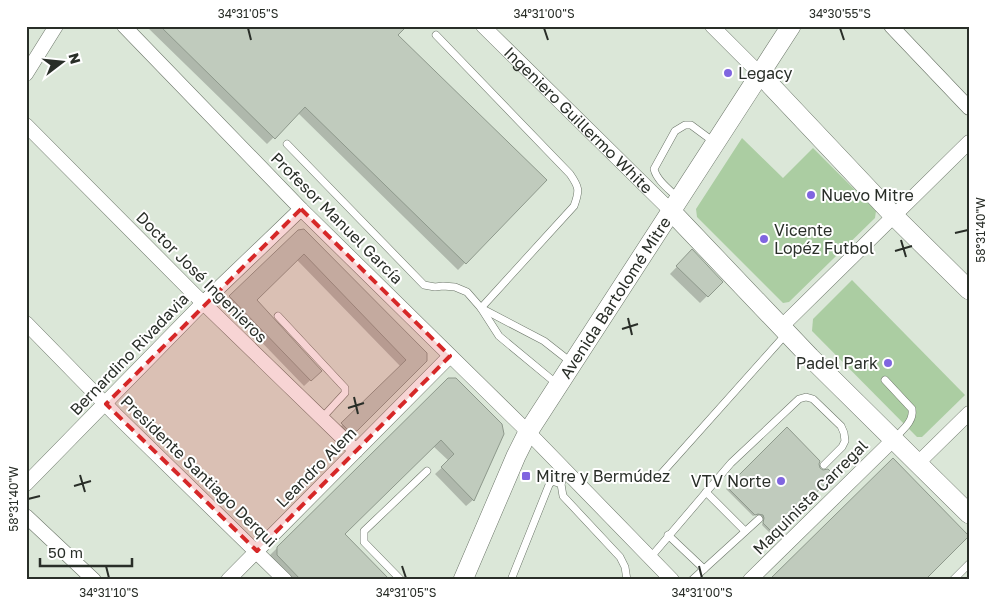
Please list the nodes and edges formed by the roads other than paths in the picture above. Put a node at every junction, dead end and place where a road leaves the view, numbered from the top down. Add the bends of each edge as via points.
1 (56, 26) edge
2 (124, 26) edge
3 (483, 26) edge
4 (712, 26) edge
5 (791, 26) edge
6 (891, 26) edge
7 (436, 35) dead end
8 (26, 74) edge
9 (760, 74) junction
10 (969, 108) edge
11 (26, 125) edge
12 (714, 142) junction
13 (969, 142) edge
14 (287, 144) dead end
15 (675, 205) junction
16 (301, 208) junction
17 (894, 216) junction
18 (969, 290) edge
19 (203, 303) junction
20 (481, 308) junction
21 (278, 316) dead end
22 (26, 323) edge
23 (784, 330) junction
24 (450, 356) junction
25 (572, 363) junction
26 (885, 380) dead end
27 (558, 385) junction
28 (106, 404) junction
29 (969, 413) edge
30 (322, 418) junction
31 (528, 432) junction
32 (894, 439) junction
33 (356, 451) junction
34 (918, 463) junction
35 (824, 465) dead end
36 (565, 470) junction
37 (427, 471) dead end
38 (661, 474) dead end
39 (26, 484) edge
40 (561, 484) junction
41 (706, 492) junction
42 (969, 514) edge
43 (26, 516) edge
44 (759, 520) dead end
45 (745, 532) junction
46 (668, 535) junction
47 (257, 551) junction
48 (650, 558) junction
49 (969, 564) edge
50 (704, 569) junction
51 (94, 580) edge
52 (228, 580) edge
53 (285, 580) edge
54 (401, 580) edge
55 (463, 580) edge
56 (511, 580) edge
57 (628, 580) edge
58 (672, 580) edge
59 (692, 580) edge
60 (750, 580) edge
61 (953, 580) edge

1 - 8 street
2 - 16 street, Profesor Manuel García
3 - 15 street, Ingeniero Guillermo White
4 - 9 street
5 - 9 street, Avenida Bartolomé Mitre
6 - 10 street
7 - 20 lane via 577,185 574,206
9 - 12 street, Avenida Bartolomé Mitre
9 - 17 street
11 - 19 street, Doctor José Ingenieros
12 - 15 street, Avenida Bartolomé Mitre
12 - 15 lane via 691,125 685,124 675,131 654,169
13 - 17 street
14 - 20 lane via 424,285 455,287 467,292
15 - 23 street, Ingeniero Guillermo White
15 - 25 street, Avenida Bartolomé Mitre
16 - 19 street, Bernardino Rivadavia
16 - 24 street, Profesor Manuel García
17 - 18 street
17 - 23 street
19 - 28 street, Bernardino Rivadavia
19 - 30 street, Doctor José Ingenieros
20 - 25 lane via 544,341
20 - 27 lane via 499,336
21 - 30 lane via 345,388 345,393
22 - 28 street, Presidente Santiago Derqui
23 - 32 street, Ingeniero Guillermo White
23 - 38 lane
24 - 31 street, Profesor Manuel García
24 - 33 street, Leandro Alem
25 - 27 street, Avenida Bartolomé Mitre
26 - 32 lane via 912,409 913,415
27 - 31 street, Avenida Bartolomé Mitre
28 - 39 street, Bernardino Rivadavia
28 - 47 street, Presidente Santiago Derqui
29 - 34 street
30 - 33 street, Doctor José Ingenieros
31 - 36 street, Profesor Manuel García
31 - 55 street, Avenida Bartolomé Mitre
32 - 34 street, Ingeniero Guillermo White
32 - 60 street, Maquinista Carregal
33 - 47 street, Leandro Alem
34 - 42 street, Ingeniero Guillermo White
35 - 41 lane via 842,447 844,433 813,399 806,397 730,463
36 - 40 lane
36 - 48 street, Profesor Manuel García
37 - 54 lane via 364,531 364,542
40 - 56 lane via 552,481 549,485
40 - 57 lane via 563,496 620,556
41 - 45 lane
41 - 46 lane
43 - 51 street
44 - 45 lane
45 - 50 lane
46 - 48 lane
46 - 50 lane
47 - 52 street, Leandro Alem
47 - 53 street, Presidente Santiago Derqui
48 - 58 street, Profesor Manuel García
49 - 61 lane
50 - 59 lane

